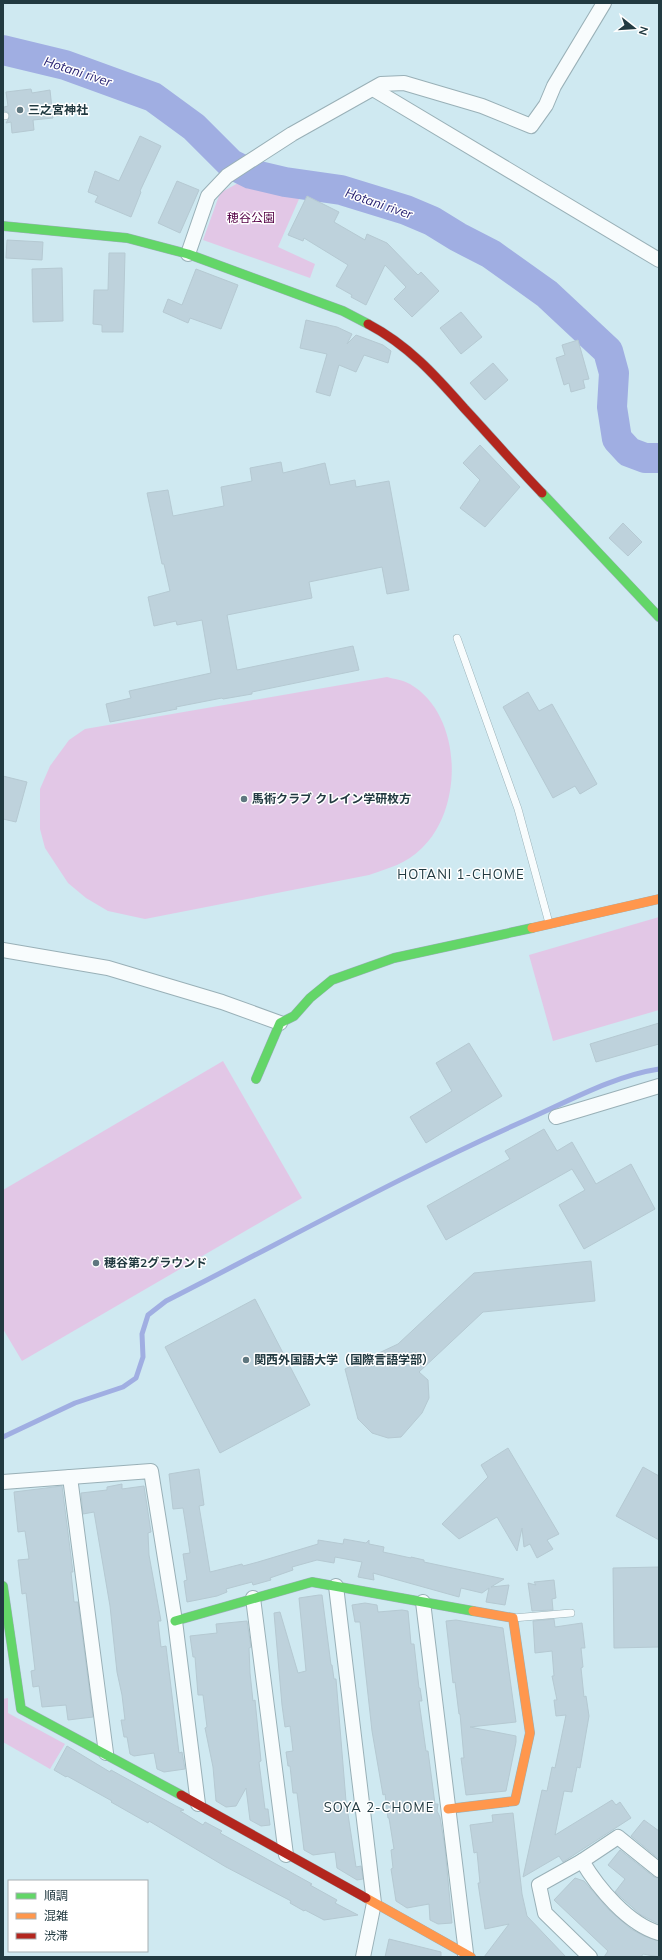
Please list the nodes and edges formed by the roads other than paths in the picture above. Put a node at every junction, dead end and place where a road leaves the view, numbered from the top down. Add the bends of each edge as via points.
1 (604, 3) edge
2 (373, 89) junction
3 (3, 226) edge
4 (188, 254) junction
5 (659, 259) edge
6 (659, 617) edge
7 (457, 638) dead end
8 (659, 899) edge
9 (549, 923) junction
10 (3, 950) edge
11 (280, 1023) junction
12 (256, 1079) dead end
13 (659, 1086) edge
14 (556, 1117) dead end
15 (70, 1477) junction
16 (3, 1482) edge
17 (3, 1586) edge
18 (336, 1586) junction
19 (253, 1598) junction
20 (423, 1602) junction
21 (571, 1613) dead end
22 (514, 1618) junction
23 (175, 1621) junction
24 (106, 1753) junction
25 (198, 1804) junction
26 (448, 1809) junction
27 (286, 1855) junction
28 (582, 1861) junction
29 (659, 1870) edge
30 (374, 1903) junction
31 (659, 1933) edge
32 (468, 1956) edge
33 (363, 1957) edge
34 (590, 1957) edge

1 - 2 street via 554,86 546,105 531,126 482,106 404,82 382,84
2 - 4 street via 292,134 227,176 208,196
2 - 5 street
3 - 4 street via 127,238
4 - 6 street via 343,311 389,335 409,350
7 - 9 lane via 518,809
8 - 9 street
9 - 11 street via 461,945 394,958 332,980 310,998 294,1016
10 - 11 street via 108,968 222,1002
11 - 12 street
13 - 14 street
15 - 16 street
15 - 23 street via 151,1471
15 - 24 street
17 - 24 street via 21,1708
18 - 19 street via 312,1582
18 - 20 street
18 - 30 street
19 - 23 street
19 - 27 street
20 - 22 street
20 - 26 street
21 - 22 lane
22 - 26 street via 530,1733 514,1801
23 - 25 street
24 - 25 street
25 - 27 street
26 - 32 street
27 - 30 street
28 - 29 street via 618,1837
28 - 31 street via 590,1874 628,1917 646,1930
28 - 34 street via 539,1885 546,1912
30 - 32 street
30 - 33 street

